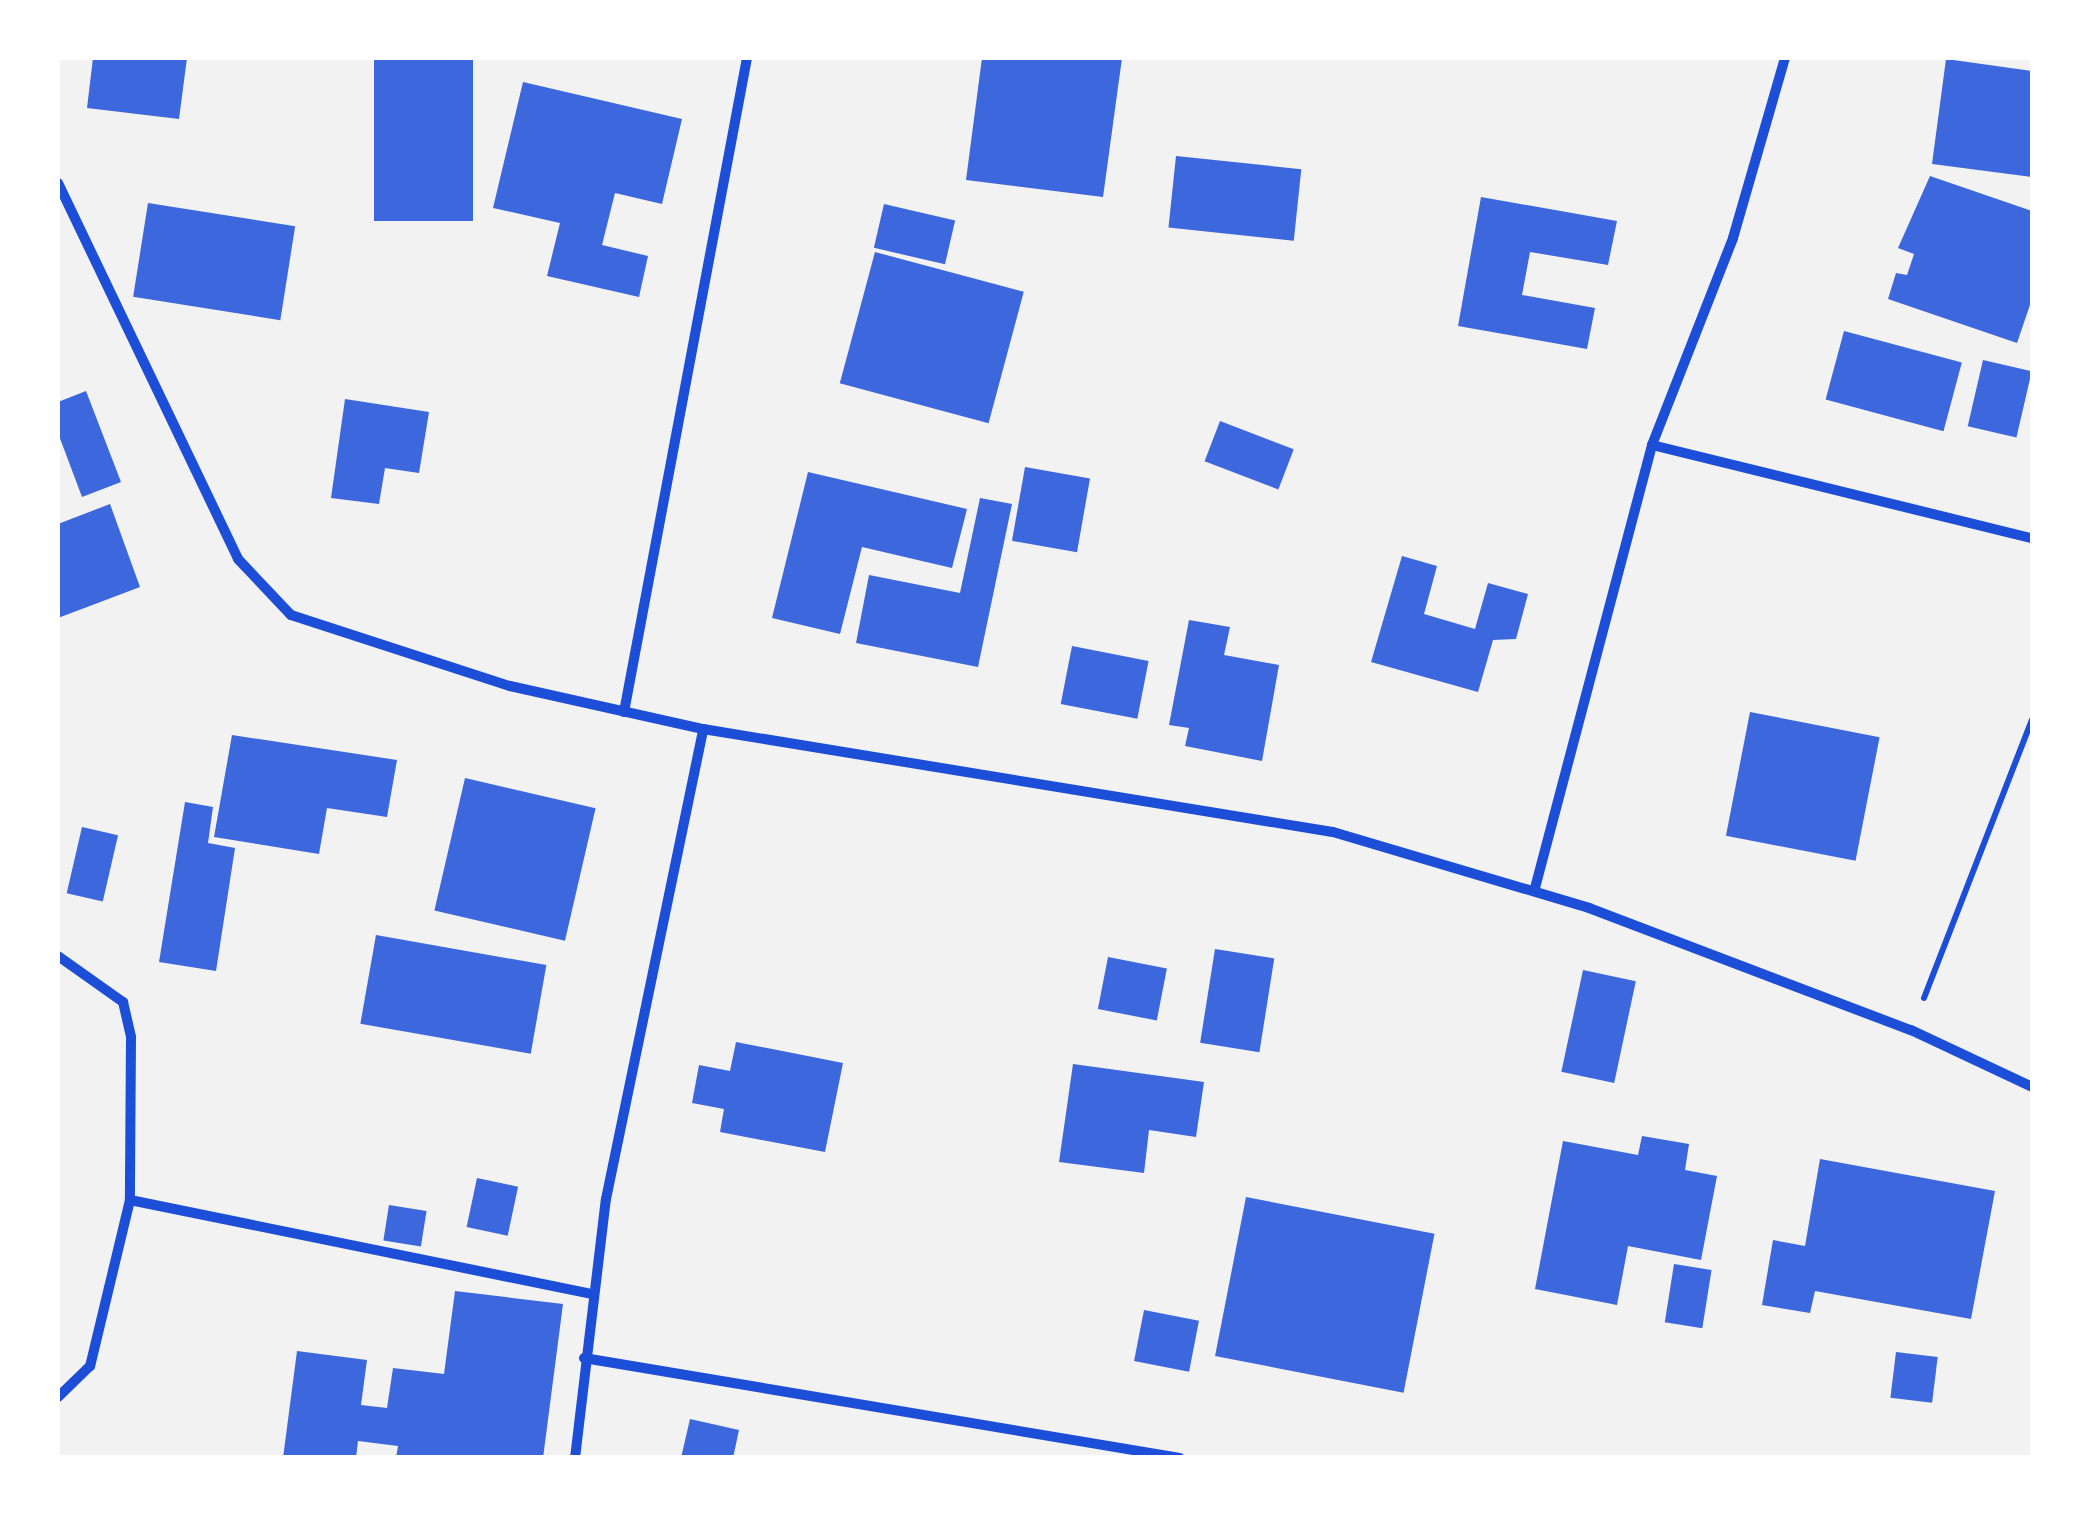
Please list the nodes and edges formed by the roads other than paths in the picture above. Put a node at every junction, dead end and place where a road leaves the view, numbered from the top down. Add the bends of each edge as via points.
1 (747, 58) edge
2 (1785, 58) edge
3 (58, 183) edge
4 (1652, 445) junction
5 (2032, 538) edge
6 (624, 712) junction
7 (703, 729) junction
8 (1535, 888) junction
9 (58, 956) edge
10 (2032, 1087) edge
11 (130, 1200) junction
12 (592, 1294) junction
13 (584, 1358) junction
14 (58, 1397) edge
15 (575, 1458) edge
16 (1180, 1458) edge

1 - 6 street
2 - 4 street via 1733,238
3 - 6 street via 258,590 291,616 350,636
4 - 5 street
4 - 8 street
6 - 7 street
7 - 8 street via 1333,832
7 - 12 street
8 - 10 street via 1911,1030
9 - 11 street via 123,1002
11 - 12 street
11 - 14 street via 90,1366
12 - 13 street
13 - 15 street
13 - 16 street

